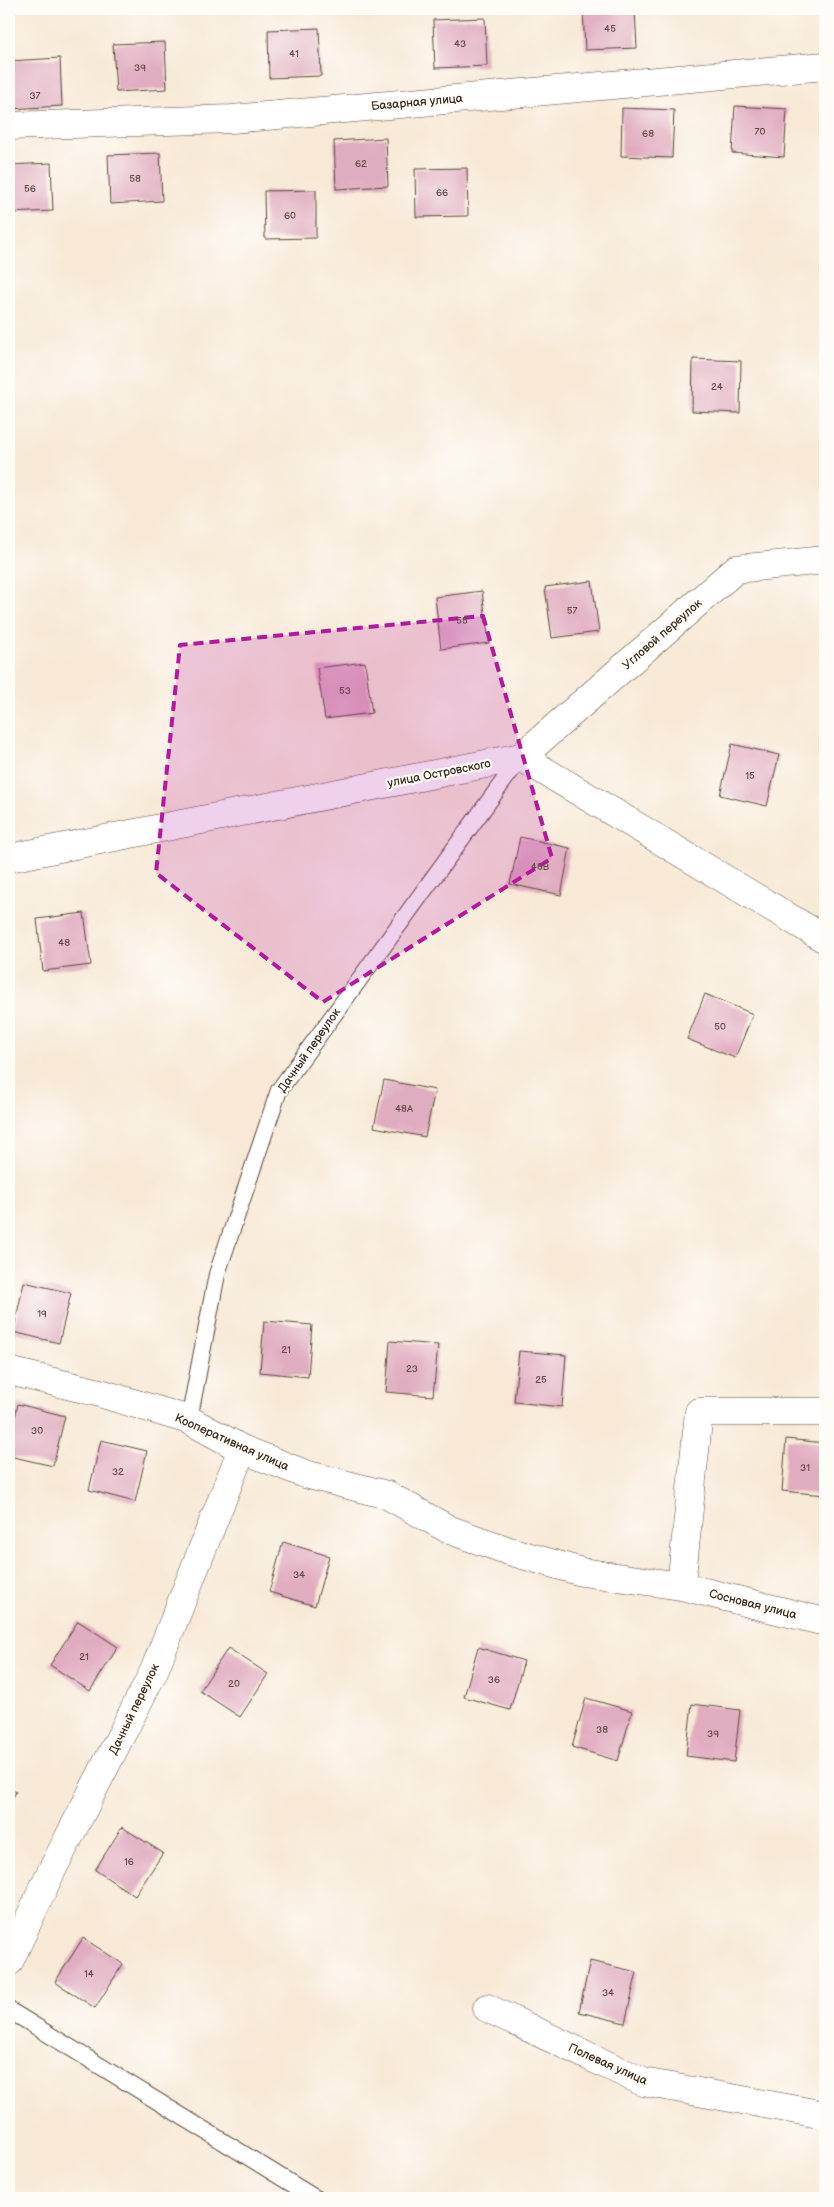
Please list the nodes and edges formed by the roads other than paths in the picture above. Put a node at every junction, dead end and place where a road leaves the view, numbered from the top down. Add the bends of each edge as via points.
1 (825, 66) edge
2 (9, 126) edge
3 (825, 560) edge
4 (521, 757) junction
5 (9, 858) edge
6 (825, 940) edge
7 (9, 1371) edge
8 (825, 1412) edge
9 (189, 1420) junction
10 (242, 1448) junction
11 (681, 1586) junction
12 (825, 1622) edge
13 (9, 1962) edge
14 (487, 2008) dead end
15 (9, 2010) edge
16 (825, 2115) edge
17 (315, 2198) edge

1 - 2 street, Базарная улица via 232,119
3 - 4 street, Угловой переулок via 736,569
4 - 5 street, улица Островского
4 - 6 street
4 - 9 lane, Дачный переулок via 279,1090 217,1274
7 - 9 street, Кооперативная улица via 100,1393
8 - 11 street via 699,1412
9 - 10 street, Кооперативная улица
10 - 11 street, Кооперативная улица via 305,1474 386,1495 450,1530 509,1551 582,1572
10 - 13 street, Дачный переулок via 154,1671 49,1876
11 - 12 street, Сосновая улица
14 - 16 street, Полевая улица via 643,2082
15 - 17 lane

